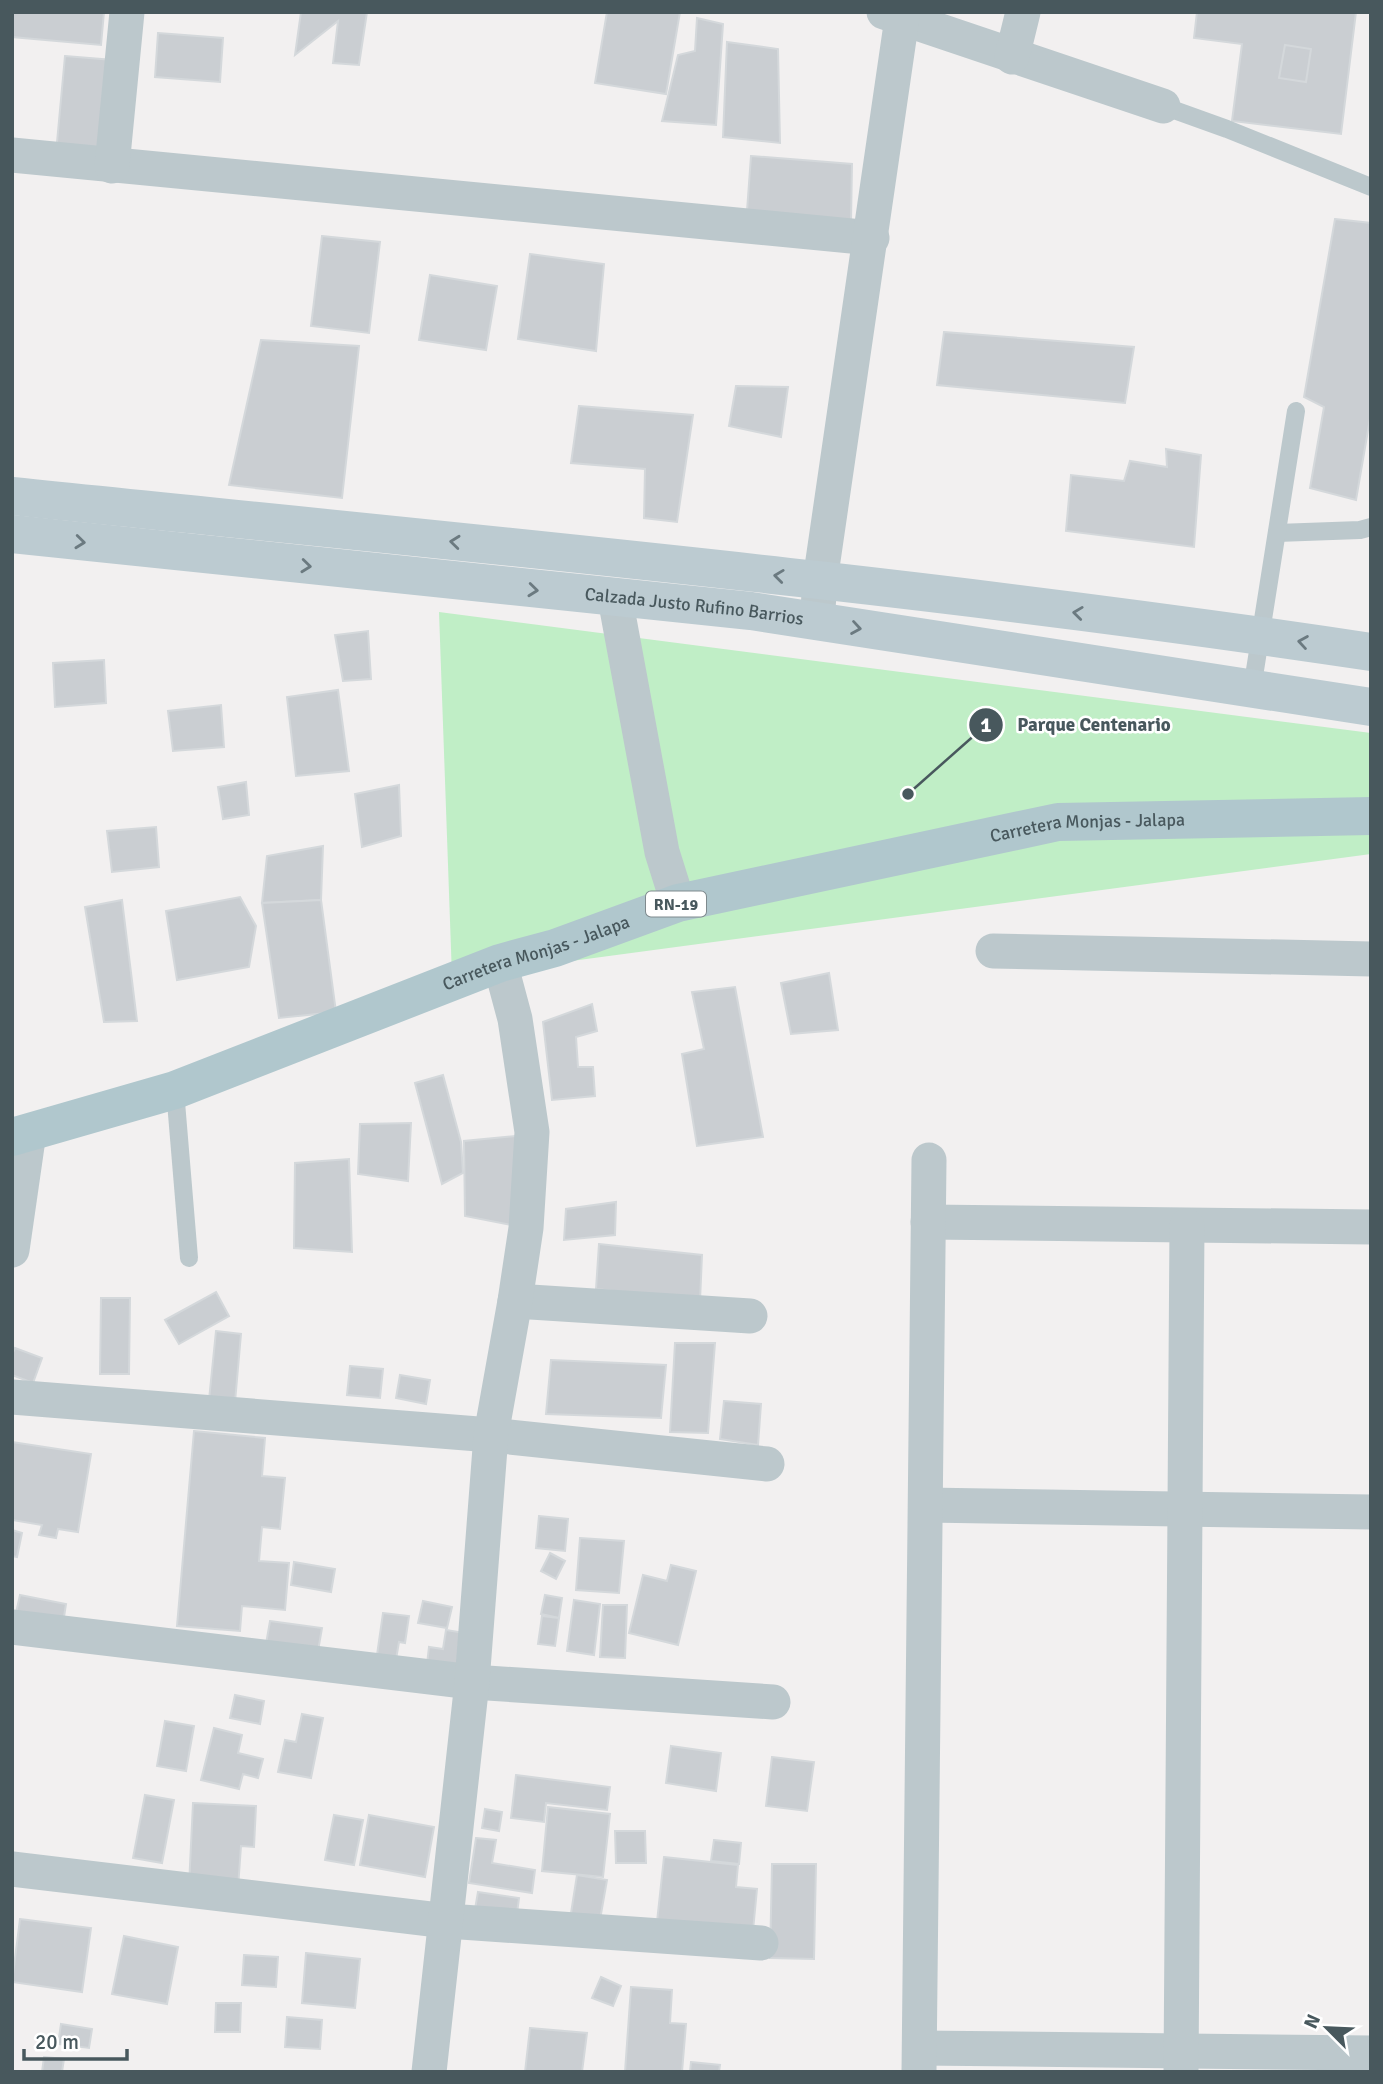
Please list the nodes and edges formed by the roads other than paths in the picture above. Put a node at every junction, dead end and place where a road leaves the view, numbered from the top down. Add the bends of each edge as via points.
1 (127, 12) edge
2 (1023, 12) edge
3 (893, 15) edge
4 (1012, 57) junction
5 (1163, 106) joint
6 (12, 155) edge
7 (112, 166) junction
8 (1371, 187) edge
9 (872, 239) junction
10 (1296, 411) dead end
11 (12, 496) edge
12 (1371, 527) edge
13 (1277, 533) junction
14 (12, 534) edge
15 (820, 581) junction
16 (615, 598) junction
17 (817, 622) junction
18 (1261, 636) junction
19 (1371, 652) edge
20 (1252, 689) junction
21 (1371, 707) edge
22 (1371, 816) edge
23 (678, 903) junction
24 (993, 951) dead end
25 (1371, 959) edge
26 (500, 963) junction
27 (175, 1090) junction
28 (21, 1135) edge
29 (929, 1160) dead end
30 (928, 1222) junction
31 (1187, 1226) junction
32 (1371, 1227) edge
33 (12, 1250) edge
34 (189, 1258) dead end
35 (515, 1301) junction
36 (750, 1316) dead end
37 (12, 1397) edge
38 (491, 1435) junction
39 (767, 1464) dead end
40 (926, 1505) junction
41 (1185, 1509) junction
42 (1371, 1512) edge
43 (12, 1627) edge
44 (472, 1682) junction
45 (774, 1702) dead end
46 (12, 1869) edge
47 (447, 1920) junction
48 (761, 1943) dead end
49 (1371, 2053) edge
50 (920, 2060) edge
51 (1181, 2062) edge
52 (429, 2072) edge

1 - 7 street
2 - 4 street
3 - 4 street
3 - 9 street
4 - 5 street
5 - 8 lane
6 - 7 street
7 - 9 street
9 - 15 street
10 - 13 lane
15 -> 11 street
12 - 13 lane
13 - 18 lane
14 -> 16 street, Calzada Justo Rufino Barrios
15 - 17 street
18 -> 15 street
16 - 17 street, Calzada Justo Rufino Barrios
16 - 23 street via 662,852
17 -> 20 street, Calzada Justo Rufino Barrios
19 -> 18 street
18 - 20 lane
20 - 21 street, Calzada Justo Rufino Barrios
22 - 23 main road, Carretera Monjas - Jalapa / RN-19 via 1058,822
23 - 26 main road, Carretera Monjas - Jalapa / RN-19
24 - 25 street
26 - 27 main road, Carretera Monjas - Jalapa / RN-19
26 - 35 street via 515,1019 532,1132 526,1228
27 - 28 main road, Carretera Monjas - Jalapa / RN-19
27 - 34 lane
28 - 33 street
29 - 30 street
30 - 31 street
30 - 40 street
31 - 32 street
31 - 41 street
35 - 36 street
35 - 38 street
37 - 38 street
38 - 39 street
38 - 44 street
40 - 41 street
40 - 50 street
41 - 42 street
41 - 51 street
43 - 44 street
44 - 45 street
44 - 47 street
46 - 47 street
47 - 48 street
47 - 52 street
49 - 51 street
50 - 51 street

